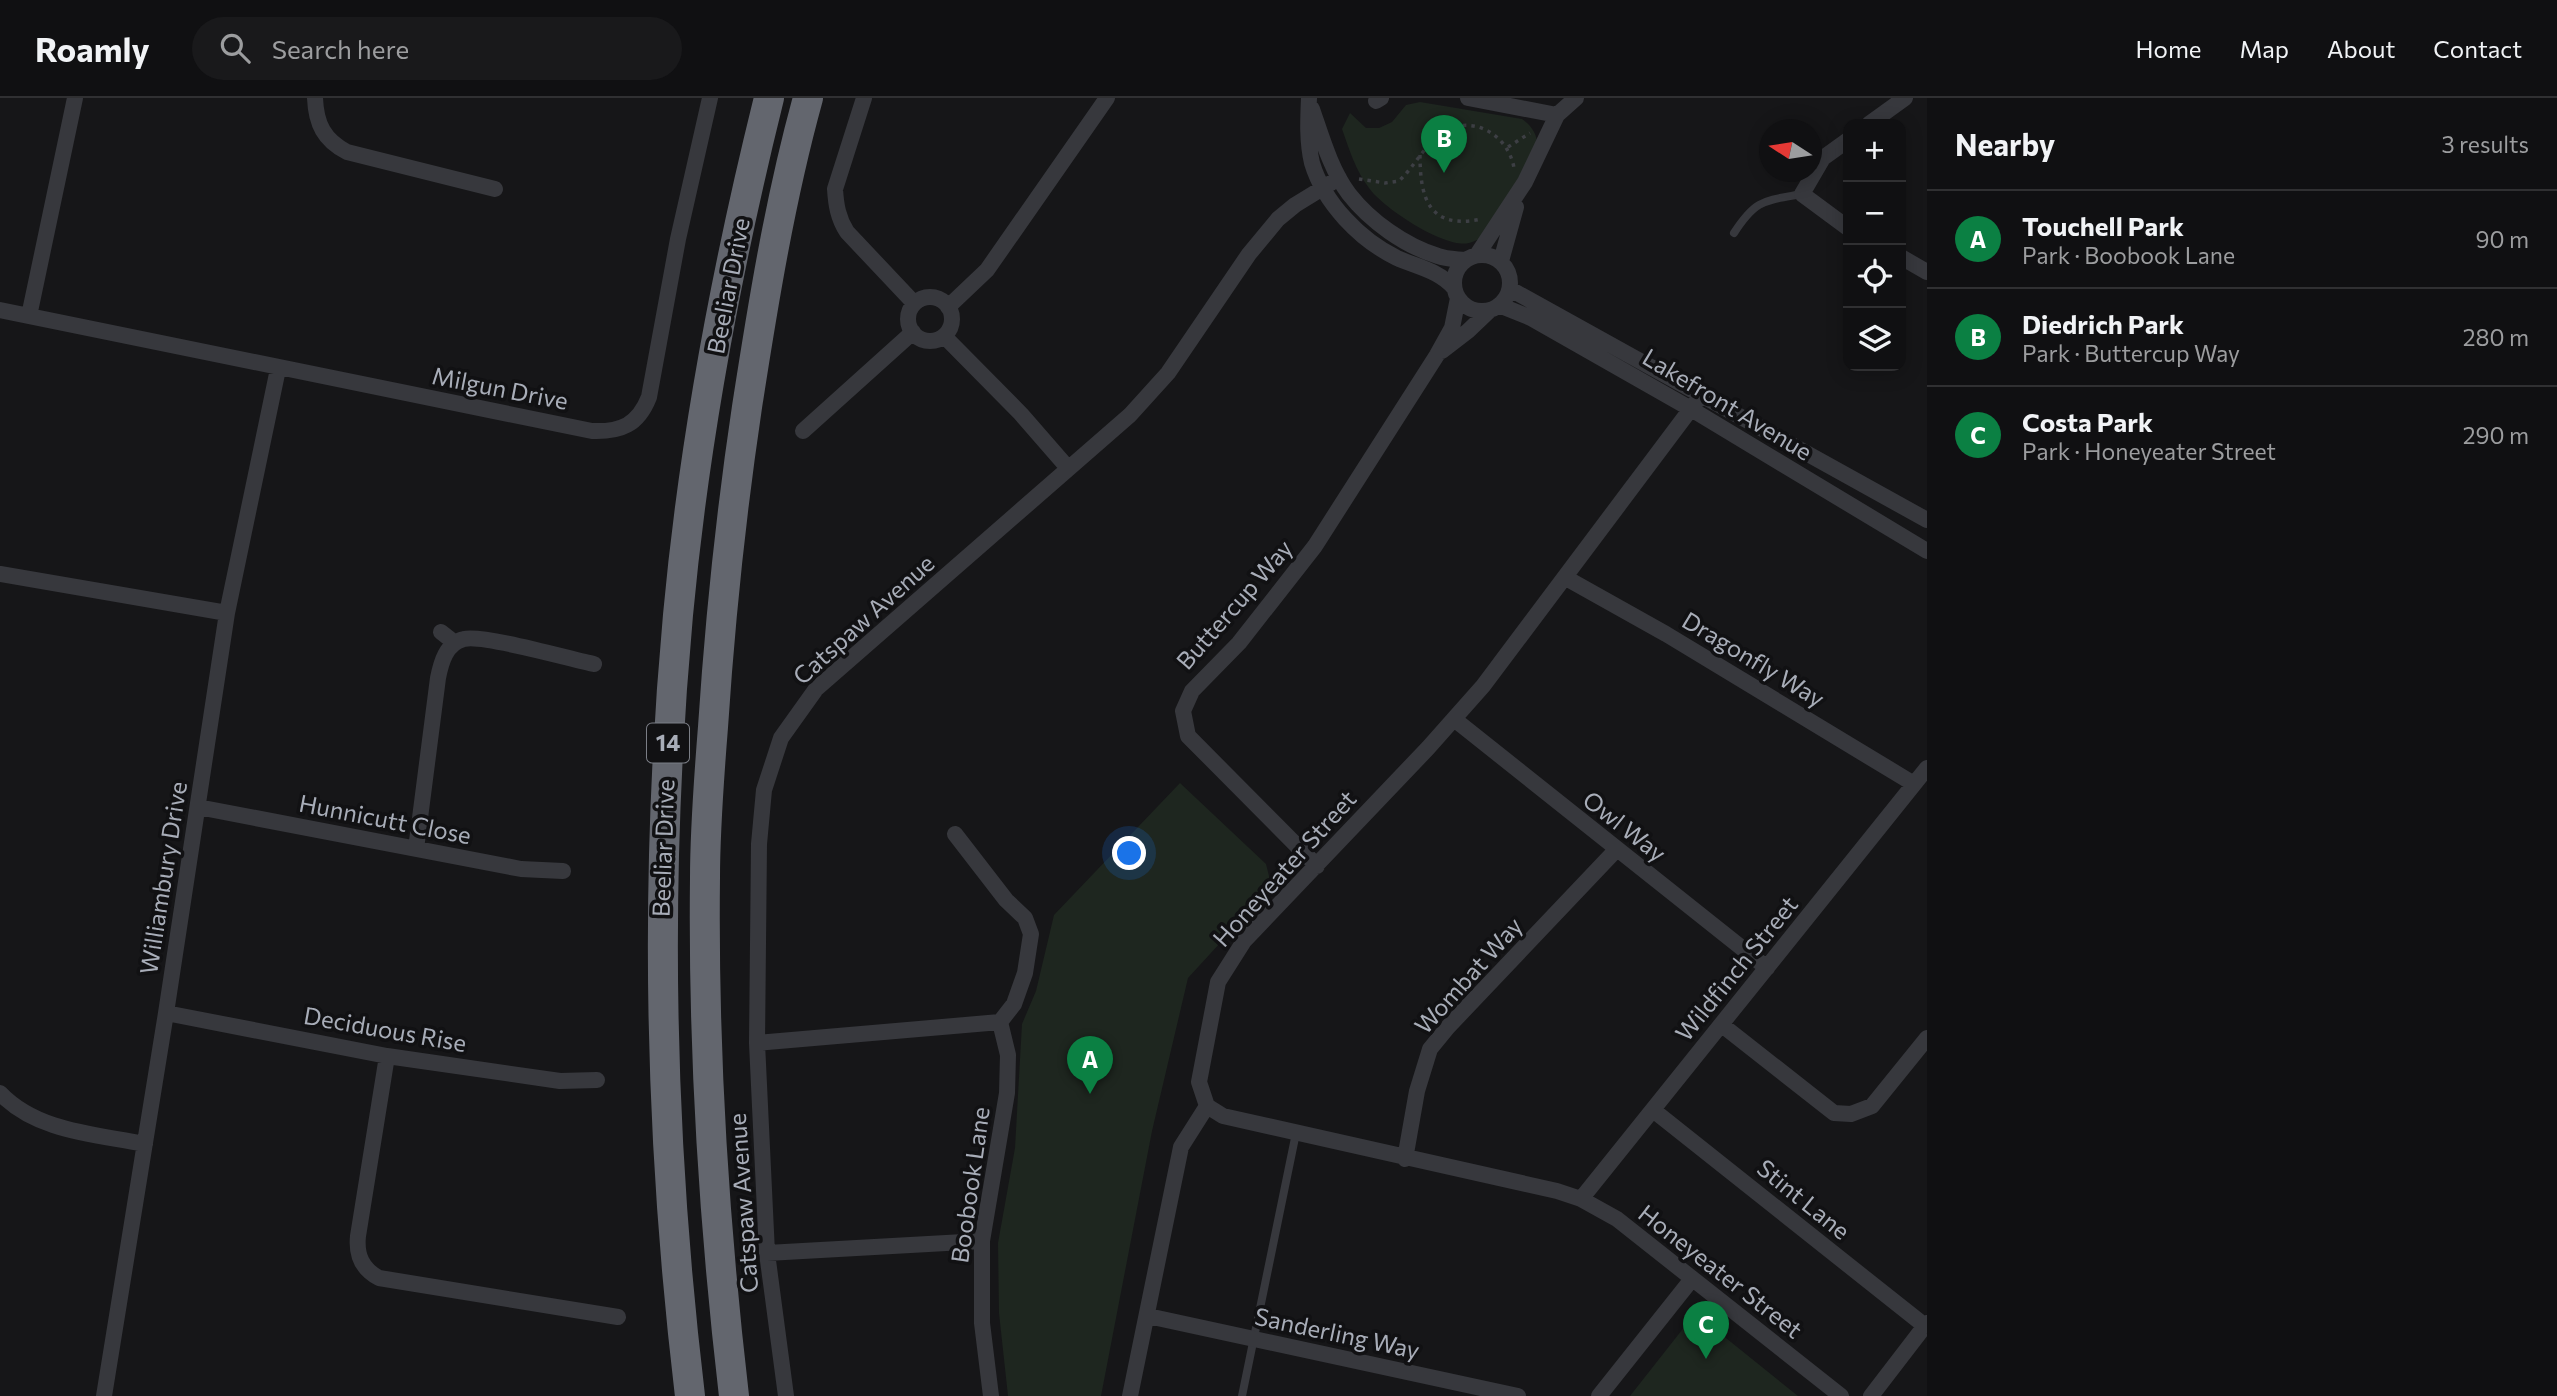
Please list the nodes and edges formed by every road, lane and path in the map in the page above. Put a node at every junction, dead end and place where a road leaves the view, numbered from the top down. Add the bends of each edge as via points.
1 (75, 98) edge
2 (315, 98) edge
3 (710, 98) edge
4 (769, 98) edge
5 (808, 98) edge
6 (864, 98) edge
7 (1107, 98) edge
8 (1468, 98) edge
9 (1576, 98) edge
10 (1905, 98) edge
11 (1309, 99) edge
12 (1557, 115) junction
13 (1876, 119) edge
14 (1843, 143) edge
15 (1420, 155) junction
16 (1339, 177) junction
17 (1520, 181) junction
18 (1323, 188) junction
19 (495, 189) dead end
20 (1802, 194) junction
21 (1486, 217) dead end
22 (1843, 224) edge
23 (1734, 233) dead end
24 (1471, 257) junction
25 (1906, 260) edge
26 (1501, 261) junction
27 (1927, 272) edge
28 (1510, 289) junction
29 (1456, 293) junction
30 (914, 303) junction
31 (948, 307) junction
32 (1495, 308) junction
33 (0, 310) edge
34 (29, 316) junction
35 (913, 332) junction
36 (944, 336) junction
37 (1437, 355) junction
38 (278, 369) junction
39 (1702, 394) junction
40 (1691, 409) junction
41 (803, 430) dead end
42 (1068, 468) junction
43 (1927, 520) edge
44 (1927, 551) edge
45 (0, 574) edge
46 (1566, 578) junction
47 (227, 613) junction
48 (441, 632) dead end
49 (455, 643) junction
50 (594, 664) dead end
51 (1454, 719) junction
52 (1927, 768) edge
53 (1914, 785) junction
54 (198, 807) junction
55 (955, 834) dead end
56 (416, 849) junction
57 (1616, 850) junction
58 (1317, 866) junction
59 (563, 871) dead end
60 (1767, 968) junction
61 (166, 1013) junction
62 (1000, 1022) junction
63 (1722, 1025) junction
64 (1927, 1038) edge
65 (757, 1043) junction
66 (387, 1056) junction
67 (597, 1080) dead end
68 (0, 1093) edge
69 (1207, 1106) junction
70 (1653, 1110) junction
71 (1296, 1133) junction
72 (145, 1144) junction
73 (1405, 1159) junction
74 (1581, 1199) junction
75 (982, 1241) junction
76 (766, 1253) junction
77 (1692, 1279) junction
78 (1148, 1316) junction
79 (618, 1317) dead end
80 (1926, 1324) edge
81 (1253, 1340) junction
82 (104, 1396) edge
83 (690, 1396) edge
84 (734, 1396) edge
85 (786, 1396) edge
86 (991, 1396) edge
87 (1130, 1396) edge
88 (1242, 1396) edge
89 (1518, 1396) edge
90 (1599, 1396) edge
91 (1841, 1396) edge
92 (1871, 1396) edge

1 - 34 street
2 - 19 street via 321,131 347,152
3 - 38 street, Milgun Drive via 649,397 644,410 624,428 592,431
4 - 83 highway, Beeliar Drive / 14 via 734,253 703,424 679,599 670,708 663,854 663,1026 674,1236
5 - 84 highway, Beeliar Drive / 14 via 759,327 732,505 711,753 705,876 708,1067 722,1297
6 - 30 street via 835,188 835,204 847,232
7 - 31 street via 987,270
8 - 12 street
9 - 12 street
10 - 13 street
11 - 16 street
11 - 18 street via 1308,136
12 - 17 street
14 - 20 street via 1823,158
15 - 16 path via 1399,181
15 - 17 path via 1440,134 1455,127 1489,130 1508,147
15 - 21 path via 1423,195 1431,208 1450,221
16 - 18 street, Catspaw Avenue
16 - 24 street via 1350,195 1400,238 1438,256
17 - 24 street
17 - 26 street
18 - 29 street via 1354,228 1374,244 1446,278
18 - 42 street, Catspaw Avenue via 1278,219 1168,373 1130,415
20 - 22 street
20 - 23 lane via 1763,201 1747,213
24 - 26 street via 1485,254
24 - 29 street via 1455,273
25 - 27 street
26 - 28 street via 1509,274
28 - 32 street
28 - 39 street, Lakefront Avenue
29 - 32 street via 1475,311
29 - 37 street, Buttercup Way via 1452,328
30 - 31 street via 928,297
30 - 35 street via 908,318
31 - 36 street via 952,319
32 - 37 street, Buttercup Way
32 - 40 street, Lakefront Avenue via 1531,318
33 - 34 street, Milgun Drive
34 - 38 street, Milgun Drive
35 - 36 street via 924,340
35 - 41 street
36 - 42 street
37 - 58 street, Buttercup Way via 1315,546 1239,643 1192,691 1183,711 1188,736
38 - 47 street, Williambury Drive
39 - 40 street, Honeyeater Street
39 - 43 street, Lakefront Avenue
40 - 44 street, Lakefront Avenue
40 - 46 street, Honeyeater Street
42 - 65 street, Catspaw Avenue via 816,689 781,738 764,790 759,844
45 - 47 street
46 - 51 street, Honeyeater Street
46 - 53 street, Dragonfly Way
47 - 54 street, Williambury Drive
48 - 49 street
49 - 50 street via 484,640
49 - 56 street via 442,661 438,678
51 - 57 street, Owl Way
51 - 58 street, Honeyeater Street
52 - 53 street, Wildfinch Street
53 - 60 street, Wildfinch Street
54 - 56 street, Hunnicutt Close
54 - 61 street, Williambury Drive
55 - 62 street via 1025,918 1031,934 1025,973 1014,1004
56 - 59 street, Hunnicutt Close via 521,869
57 - 60 street, Owl Way
57 - 73 street, Wombat Way via 1430,1049
58 - 69 street, Honeyeater Street via 1244,941 1218,982 1199,1082
60 - 63 street, Wildfinch Street
61 - 66 street, Deciduous Rise
61 - 72 street, Williambury Drive
62 - 65 street
62 - 75 street, Boobook Lane via 1008,1055 1007,1093
63 - 64 street via 1833,1113 1851,1114 1872,1105
63 - 70 street, Wildfinch Street
65 - 76 street, Catspaw Avenue
66 - 67 street, Deciduous Rise via 560,1081
66 - 79 street via 352,1260 379,1278
68 - 72 street via 53,1126
69 - 71 street, Honeyeater Street via 1223,1116
69 - 78 street via 1181,1147
70 - 74 street, Wildfinch Street
70 - 80 street, Stint Lane
71 - 73 street, Honeyeater Street
71 - 81 lane
72 - 82 street, Williambury Drive
73 - 74 street, Honeyeater Street
74 - 77 street, Honeyeater Street via 1617,1219
75 - 76 street
75 - 86 street, Boobook Lane via 982,1323
76 - 85 street, Catspaw Avenue
77 - 90 street
77 - 91 street, Honeyeater Street
78 - 81 street, Sanderling Way
78 - 87 street
80 - 92 street
81 - 88 lane
81 - 89 street, Sanderling Way

